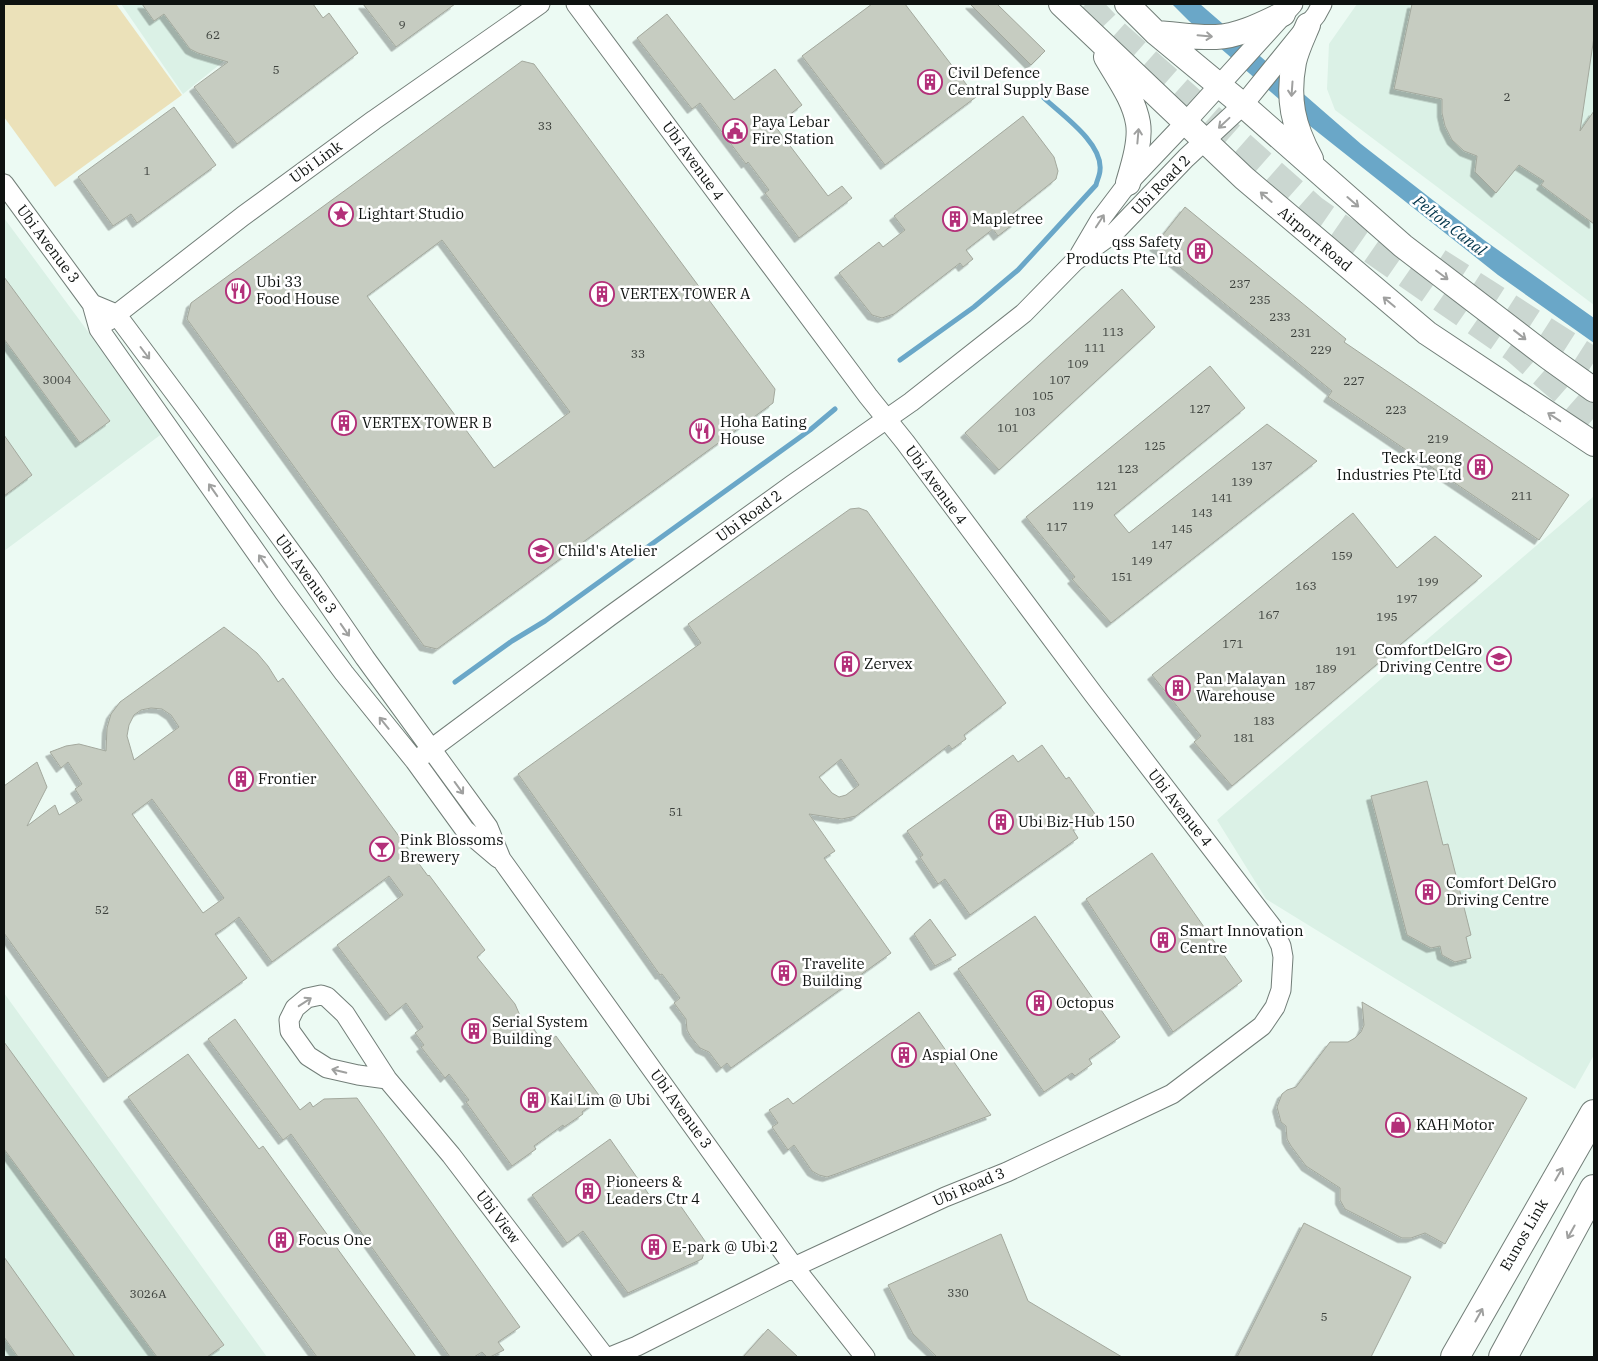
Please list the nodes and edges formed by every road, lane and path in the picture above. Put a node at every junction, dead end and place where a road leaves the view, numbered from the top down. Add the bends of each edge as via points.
1 (540, 4) edge
2 (576, 4) edge
3 (1061, 4) edge
4 (1127, 4) edge
5 (1322, 4) edge
6 (1288, 9) edge
7 (1308, 25) junction
8 (1156, 33) junction
9 (1094, 35) junction
10 (1220, 85) junction
11 (1243, 104) junction
12 (1185, 123) junction
13 (1204, 141) junction
14 (1316, 170) junction
15 (1128, 183) junction
16 (4, 184) edge
17 (1075, 261) junction
18 (92, 304) junction
19 (116, 314) junction
20 (100, 328) junction
21 (1548, 357) junction
22 (1594, 381) edge
23 (1594, 390) edge
24 (887, 420) junction
25 (1594, 444) edge
26 (431, 748) junction
27 (415, 761) junction
28 (501, 860) junction
29 (1283, 971) joint
30 (387, 1079) junction
31 (1594, 1114) edge
32 (1594, 1189) edge
33 (794, 1267) junction
34 (605, 1357) edge
35 (610, 1357) edge
36 (865, 1357) edge
37 (1455, 1357) edge
38 (1503, 1357) edge

1 - 19 street, Ubi Link via 289,182
2 - 24 street, Ubi Avenue 4
3 - 9 main road, Airport Road
4 - 8 main road
5 - 7 street, Ubi Road 2
8 -> 6 main road via 1230,35
6 - 10 street, Ubi Road 2
7 - 11 street, Ubi Road 2
7 -> 14 main road via 1294,61 1290,103
8 - 10 main road
9 - 12 main road, Airport Road
15 -> 9 main road via 1135,161 1139,124 1133,103
10 - 11 main road
10 - 12 street, Ubi Road 2
11 -> 13 street, Ubi Road 2
11 - 14 main road
12 - 13 main road, Airport Road
12 - 15 street, Ubi Road 2
13 - 17 street, Ubi Road 2 via 1115,232
25 -> 13 main road, Airport Road via 1427,333
14 -> 21 main road via 1403,246
17 -> 15 street, Ubi Road 2
16 - 18 street, Ubi Avenue 3
17 - 24 street, Ubi Road 2 via 1024,313
18 - 19 street
18 - 20 street, Ubi Avenue 3
19 - 20 street, Ubi Link
19 -> 26 street, Ubi Avenue 3
27 -> 20 street, Ubi Avenue 3 via 284,592
21 - 22 main road
21 - 23 main road
24 - 26 street, Ubi Road 2
24 - 29 street, Ubi Avenue 4 via 1272,927 1281,946
26 - 27 street, Ubi Road 2
26 -> 28 street, Ubi Avenue 3 via 488,827
27 - 28 street, Ubi Avenue 3 via 465,830
28 - 33 street, Ubi Avenue 3
29 - 33 street, Ubi Road 3 via 1282,990 1262,1026 1172,1094
30 -> 30 street, Ubi View via 327,1068 308,1056 290,1031 289,1020 295,1008 307,998 328,996 345,1014
30 - 34 street, Ubi View via 451,1155
37 -> 31 highway, Eunos Link
32 -> 38 highway
33 - 35 street, Ubi Road 3
33 - 36 street, Ubi Avenue 3

